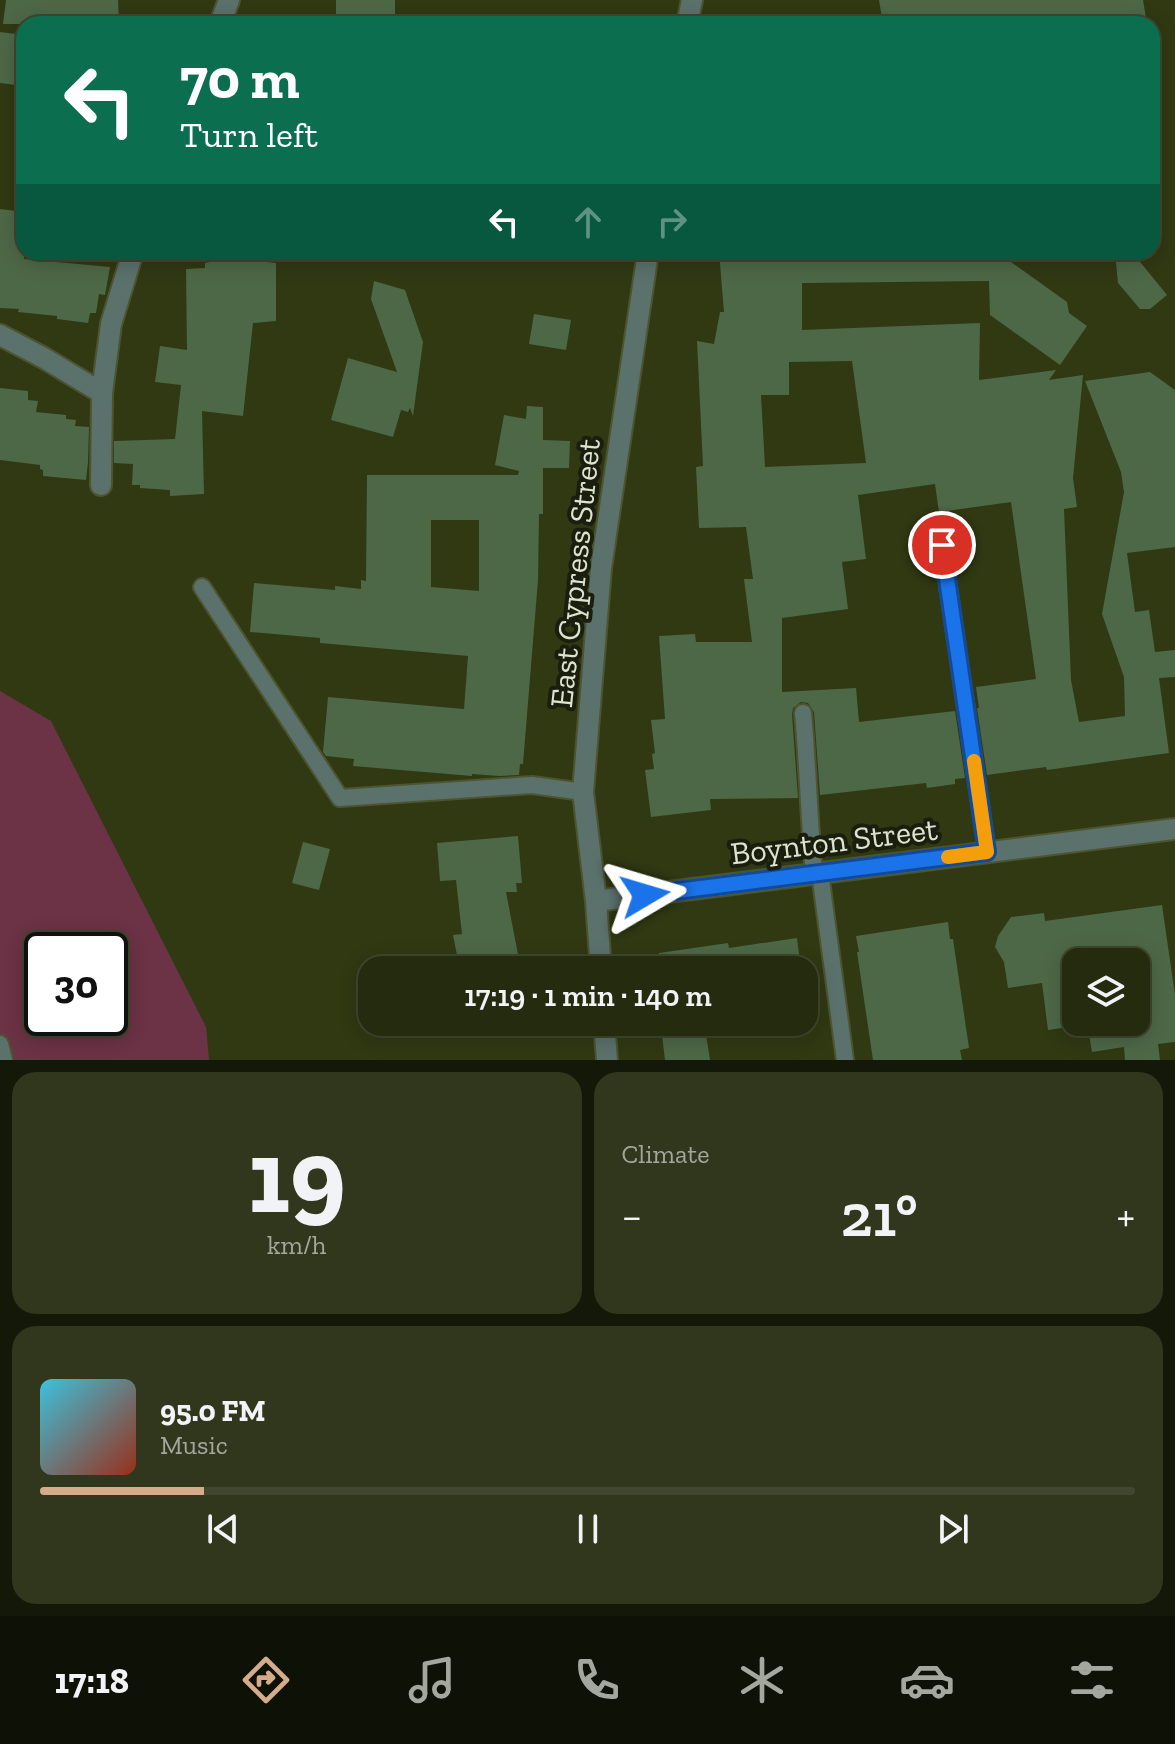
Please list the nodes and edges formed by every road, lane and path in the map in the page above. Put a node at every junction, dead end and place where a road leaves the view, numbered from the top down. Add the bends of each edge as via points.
1 (131, 260) edge
2 (647, 260) edge
3 (0, 335) edge
4 (102, 393) junction
5 (101, 485) dead end
6 (942, 545) dead end
7 (202, 587) dead end
8 (803, 713) dead end
9 (583, 792) junction
10 (1175, 829) edge
11 (987, 852) junction
12 (817, 873) junction
13 (596, 901) junction
14 (600, 956) edge
15 (605, 1036) edge
16 (0, 1044) edge
17 (4, 1060) edge
18 (607, 1060) edge
19 (845, 1060) edge

1 - 4 street via 111,324
2 - 9 street, East Cypress Street via 601,568
3 - 4 street
4 - 5 street
6 - 11 lane
7 - 9 lane via 340,798 532,785
8 - 12 lane
9 - 13 street, East Cypress Street
10 - 11 street, Boynton Street
11 - 12 street, Boynton Street
12 - 13 street, Boynton Street
12 - 19 lane
13 - 14 street, East Cypress Street
15 - 18 street
16 - 17 lane

